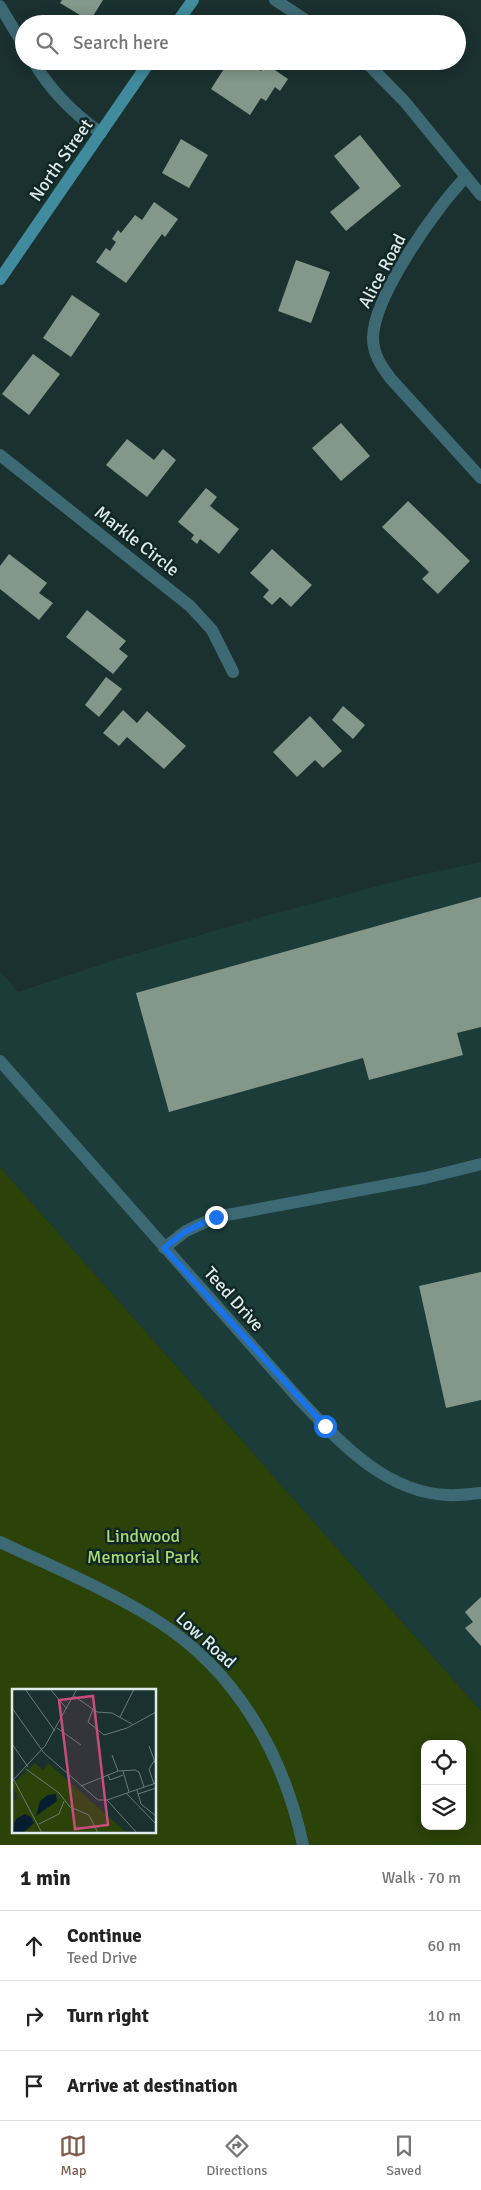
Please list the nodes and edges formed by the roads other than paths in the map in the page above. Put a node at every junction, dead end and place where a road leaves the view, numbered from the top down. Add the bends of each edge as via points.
1 (193, 0) edge
2 (275, 0) edge
3 (0, 6) edge
4 (182, 15) edge
5 (298, 15) edge
6 (15, 31) edge
7 (39, 70) edge
8 (144, 70) edge
9 (373, 70) edge
10 (101, 133) junction
11 (466, 177) junction
12 (481, 196) edge
13 (0, 279) edge
14 (0, 455) edge
15 (481, 478) edge
16 (233, 672) dead end
17 (0, 1061) edge
18 (481, 1164) edge
19 (164, 1248) junction
20 (481, 1493) edge
21 (0, 1542) edge
22 (304, 1845) edge

1 - 4 main road
2 - 5 street
3 - 6 street
7 - 10 street via 59,98
8 - 10 main road, North Street
9 - 11 street via 405,102
10 - 13 main road, North Street
11 - 12 street
11 - 15 street, Alice Road via 436,211 388,289 380,305 373,337 381,366
14 - 16 street, Markle Circle via 190,606 212,630
17 - 19 street, Teed Drive
18 - 19 street via 425,1178 216,1217 186,1231
19 - 20 street, Teed Drive via 299,1399 358,1457 394,1480 430,1493
21 - 22 street, Low Road via 124,1601 161,1623 220,1672 257,1723 279,1767

